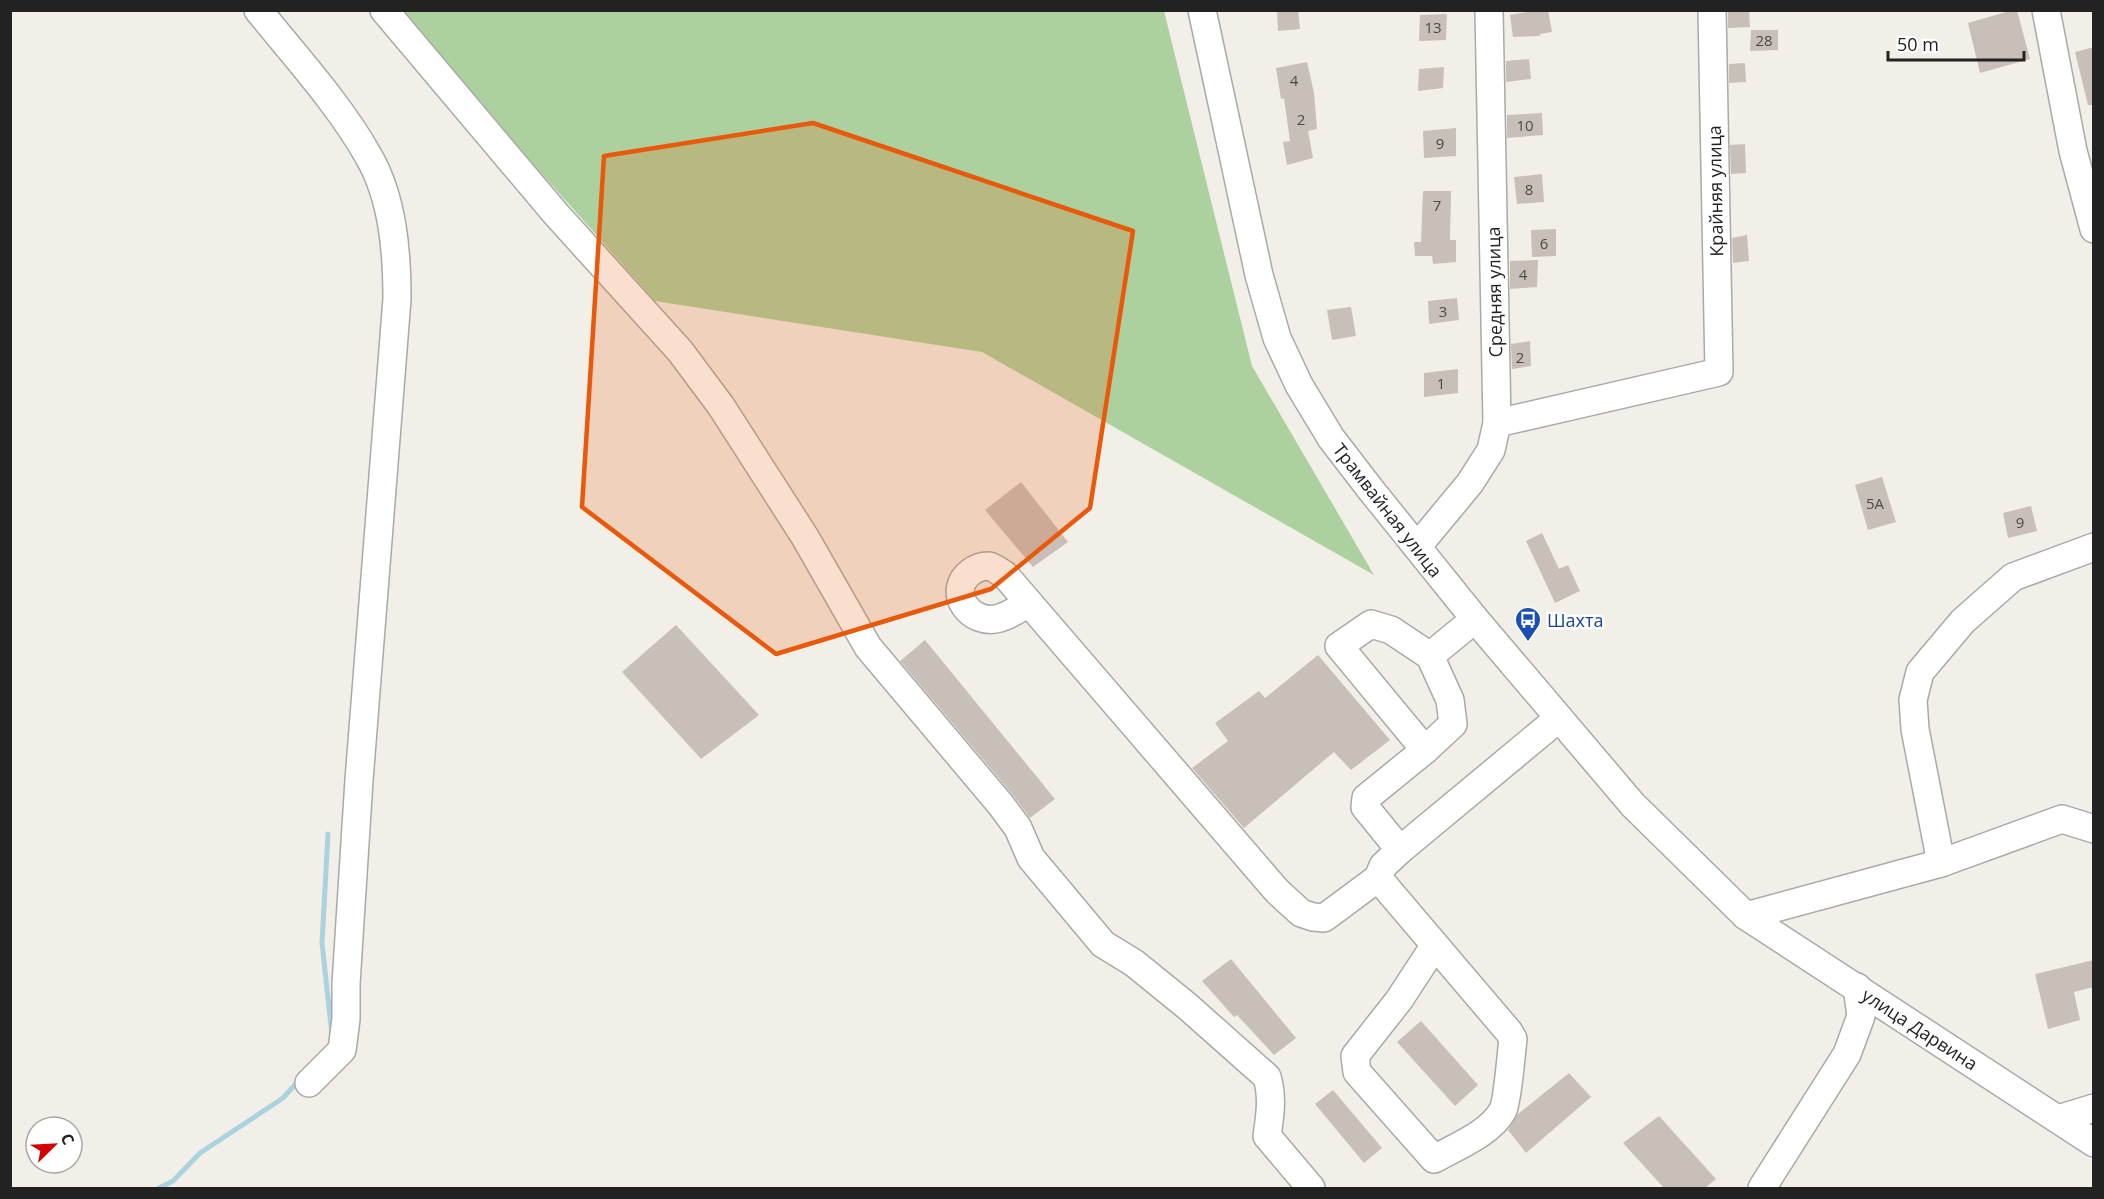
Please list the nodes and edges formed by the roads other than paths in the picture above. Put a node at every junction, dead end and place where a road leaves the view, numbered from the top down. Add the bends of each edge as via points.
1 (258, 10) edge
2 (384, 10) edge
3 (1202, 10) edge
4 (1489, 10) edge
5 (1712, 10) edge
6 (2046, 10) edge
7 (2094, 229) edge
8 (1497, 423) junction
9 (1417, 547) junction
10 (2094, 547) edge
11 (1029, 603) dead end
12 (1475, 619) junction
13 (1430, 656) junction
14 (1559, 718) junction
15 (1425, 750) junction
16 (2094, 829) edge
17 (1400, 850) junction
18 (1941, 863) junction
19 (1378, 878) junction
20 (1746, 915) junction
21 (1435, 945) junction
22 (1857, 987) junction
23 (309, 1083) dead end
24 (2094, 1108) edge
25 (2058, 1119) junction
26 (2094, 1143) edge
27 (1311, 1188) edge
28 (1762, 1188) edge

1 - 23 street via 370,158 393,229 397,258 348,939 346,1019 342,1050
2 - 27 street via 556,214 680,351 722,406 868,647 1001,805 1018,828 1031,858 1103,944 1134,963 1267,1077 1271,1113 1267,1136
3 - 9 street, Трамвайная улица via 1259,275 1277,338 1331,438
4 - 8 street, Средняя улица
5 - 8 street, Крайняя улица via 1719,372
6 - 7 street via 2073,151
8 - 9 street, Средняя улица via 1491,450 1470,483
9 - 12 street, Трамвайная улица
10 - 18 street via 2013,577 1964,621 1920,672 1913,700 1916,729
11 - 19 street via 1277,891 1301,913 1324,918
12 - 13 street
12 - 14 street, Трамвайная улица
13 - 15 street via 1450,700 1453,724
13 - 15 street via 1390,630 1371,624 1339,646
14 - 17 street
14 - 20 street, Трамвайная улица via 1633,805
15 - 17 street via 1366,798 1365,807
16 - 18 street via 2062,819
17 - 19 street via 1383,866
18 - 20 street
19 - 21 street
20 - 22 street, улица Дарвина
21 - 21 street via 1513,1039 1503,1109 1476,1137 1434,1159 1357,1072 1355,1056
22 - 25 street, улица Дарвина
22 - 28 street via 1861,1016 1847,1054
24 - 25 street
25 - 26 street, улица Дарвина

